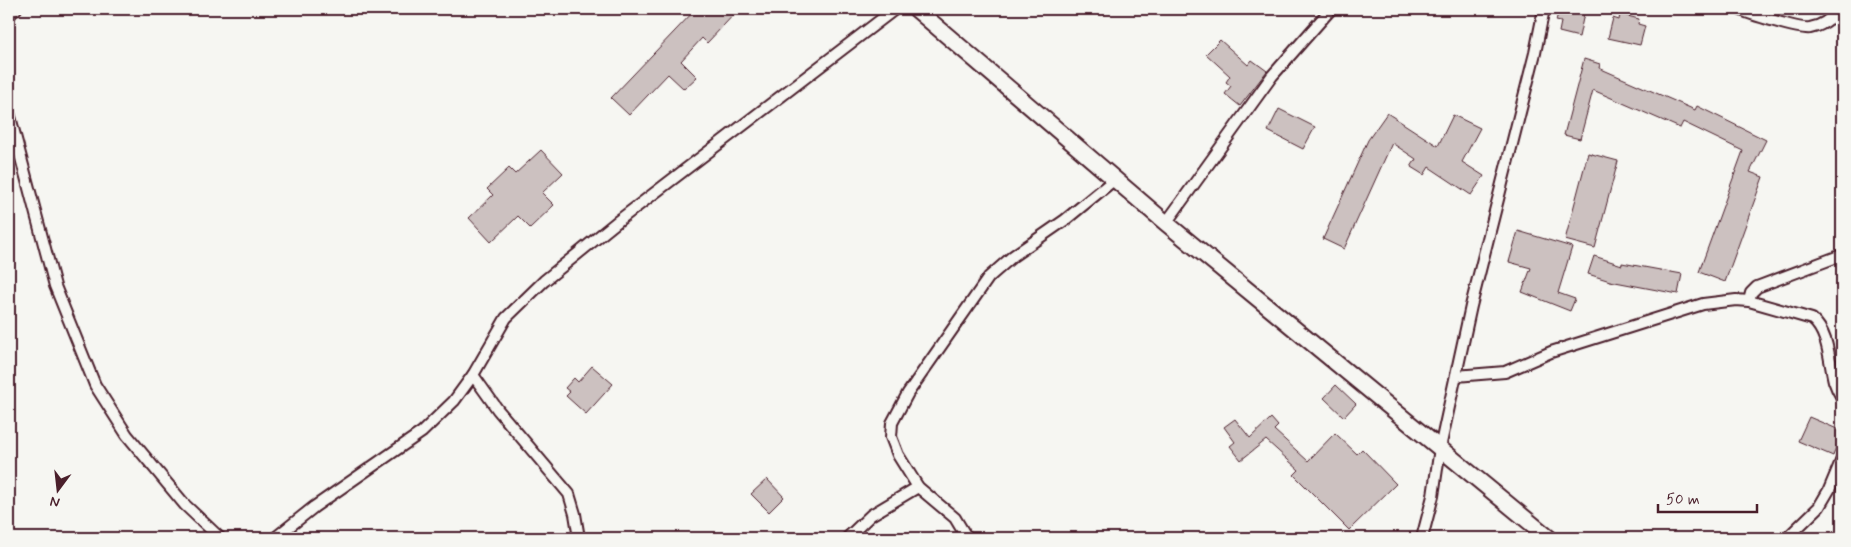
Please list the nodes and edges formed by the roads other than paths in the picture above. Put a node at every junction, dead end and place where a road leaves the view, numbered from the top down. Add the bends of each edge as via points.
1 (16, 9) edge
2 (895, 9) edge
3 (916, 9) edge
4 (1331, 9) edge
5 (1544, 9) edge
6 (1739, 9) edge
7 (1839, 9) edge
8 (9, 15) edge
9 (9, 113) edge
10 (1115, 179) junction
11 (1166, 223) junction
12 (1842, 255) edge
13 (1749, 301) junction
14 (473, 375) junction
15 (1456, 376) junction
16 (1842, 398) edge
17 (1440, 448) junction
18 (1842, 459) edge
19 (918, 487) junction
20 (220, 538) edge
21 (276, 538) edge
22 (579, 538) edge
23 (847, 538) edge
24 (967, 538) edge
25 (1422, 538) edge
26 (1549, 538) edge
27 (1787, 538) edge

1 - 8 street
2 - 14 street via 544,281 506,318
3 - 10 main road
4 - 11 street via 1272,76
5 - 15 street
6 - 7 street via 1809,29 1826,22
9 - 20 street via 54,286 96,385 126,435 184,505
10 - 11 main road
10 - 19 street via 989,277 908,393 892,423 890,437
11 - 17 main road
12 - 13 street via 1757,288
13 - 15 street via 1702,304 1551,352 1505,372
13 - 16 street via 1819,325
14 - 21 street via 454,401 422,432 314,507
14 - 22 street via 498,410 569,494
15 - 17 street
17 - 25 street via 1434,496
17 - 26 main road
18 - 27 street via 1819,506
19 - 23 street via 871,515
19 - 24 street via 955,518

